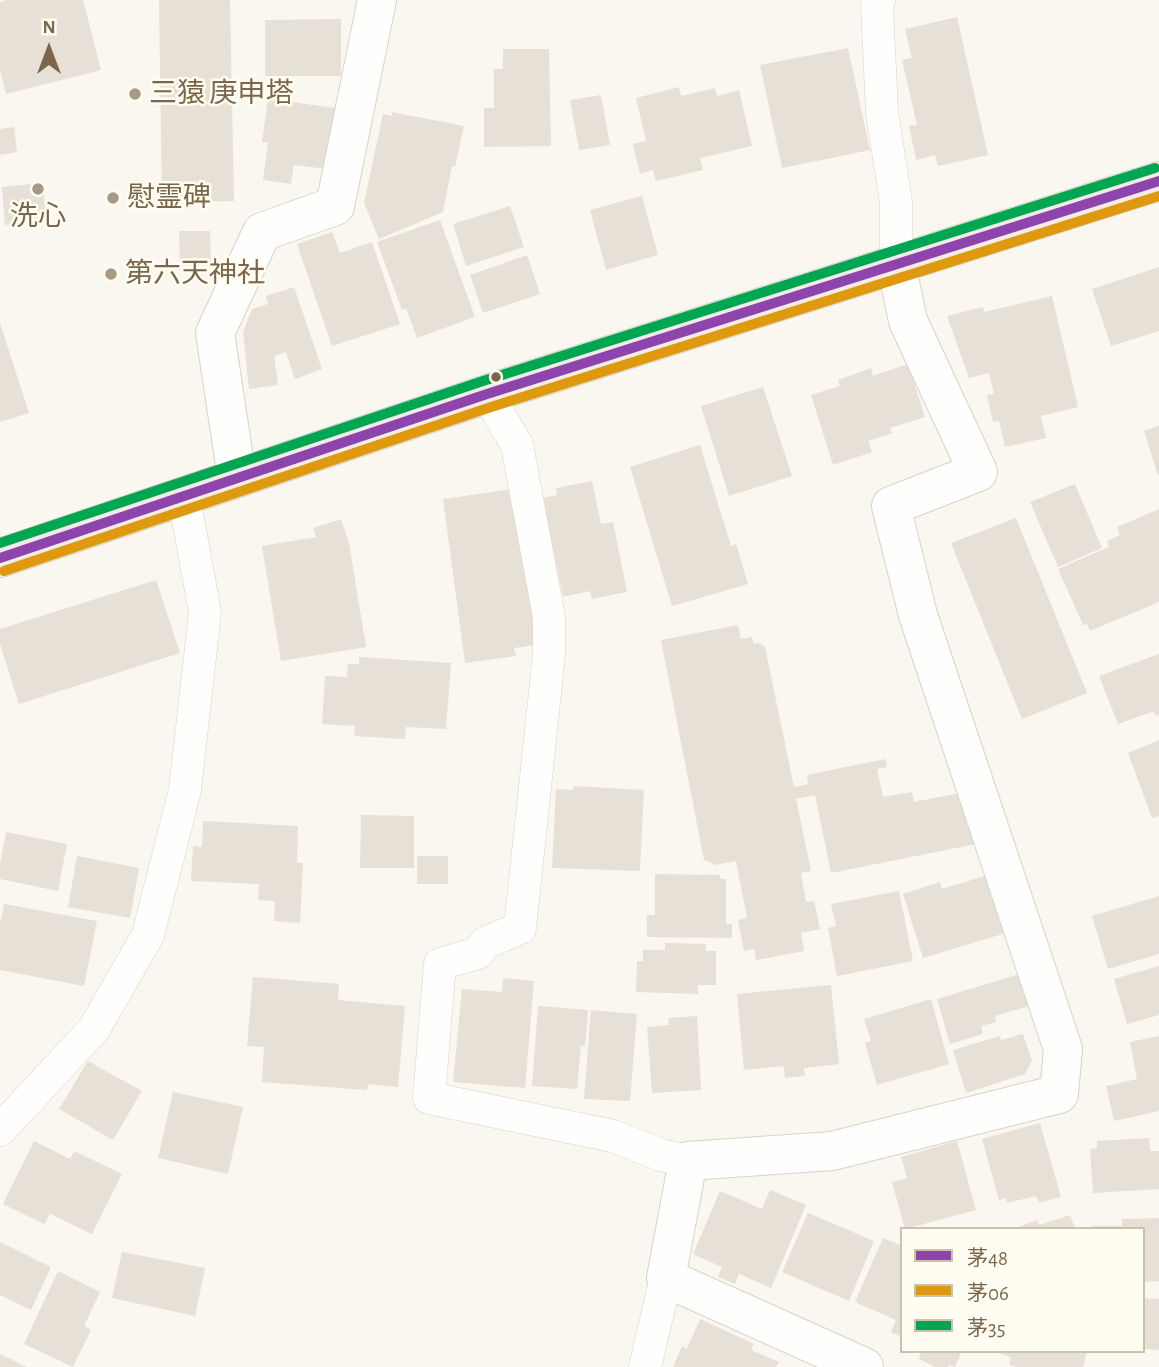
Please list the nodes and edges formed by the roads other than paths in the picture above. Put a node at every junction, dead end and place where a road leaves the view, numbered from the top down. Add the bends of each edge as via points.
1 (377, 0) edge
2 (879, 0) edge
3 (1159, 181) edge
4 (897, 263) junction
5 (487, 394) junction
6 (237, 478) junction
7 (184, 496) junction
8 (0, 558) edge
9 (0, 1130) edge
10 (688, 1161) junction
11 (666, 1278) junction
12 (645, 1367) edge
13 (864, 1367) edge

1 - 6 street via 335,206 262,232 215,333
2 - 4 lane via 882,113 896,202
3 - 4 highway
4 - 5 highway
4 - 10 street via 908,321 978,472 891,506 918,615 1063,1049 1059,1094 832,1152
5 - 6 highway
5 - 10 lane via 517,446 549,617 549,655 520,928 485,943 478,953 440,964 429,1098 613,1136
6 - 7 highway
7 - 8 highway
7 - 9 lane via 205,612 185,790 148,935 94,1029
10 - 11 street
11 - 12 lane
11 - 13 street

